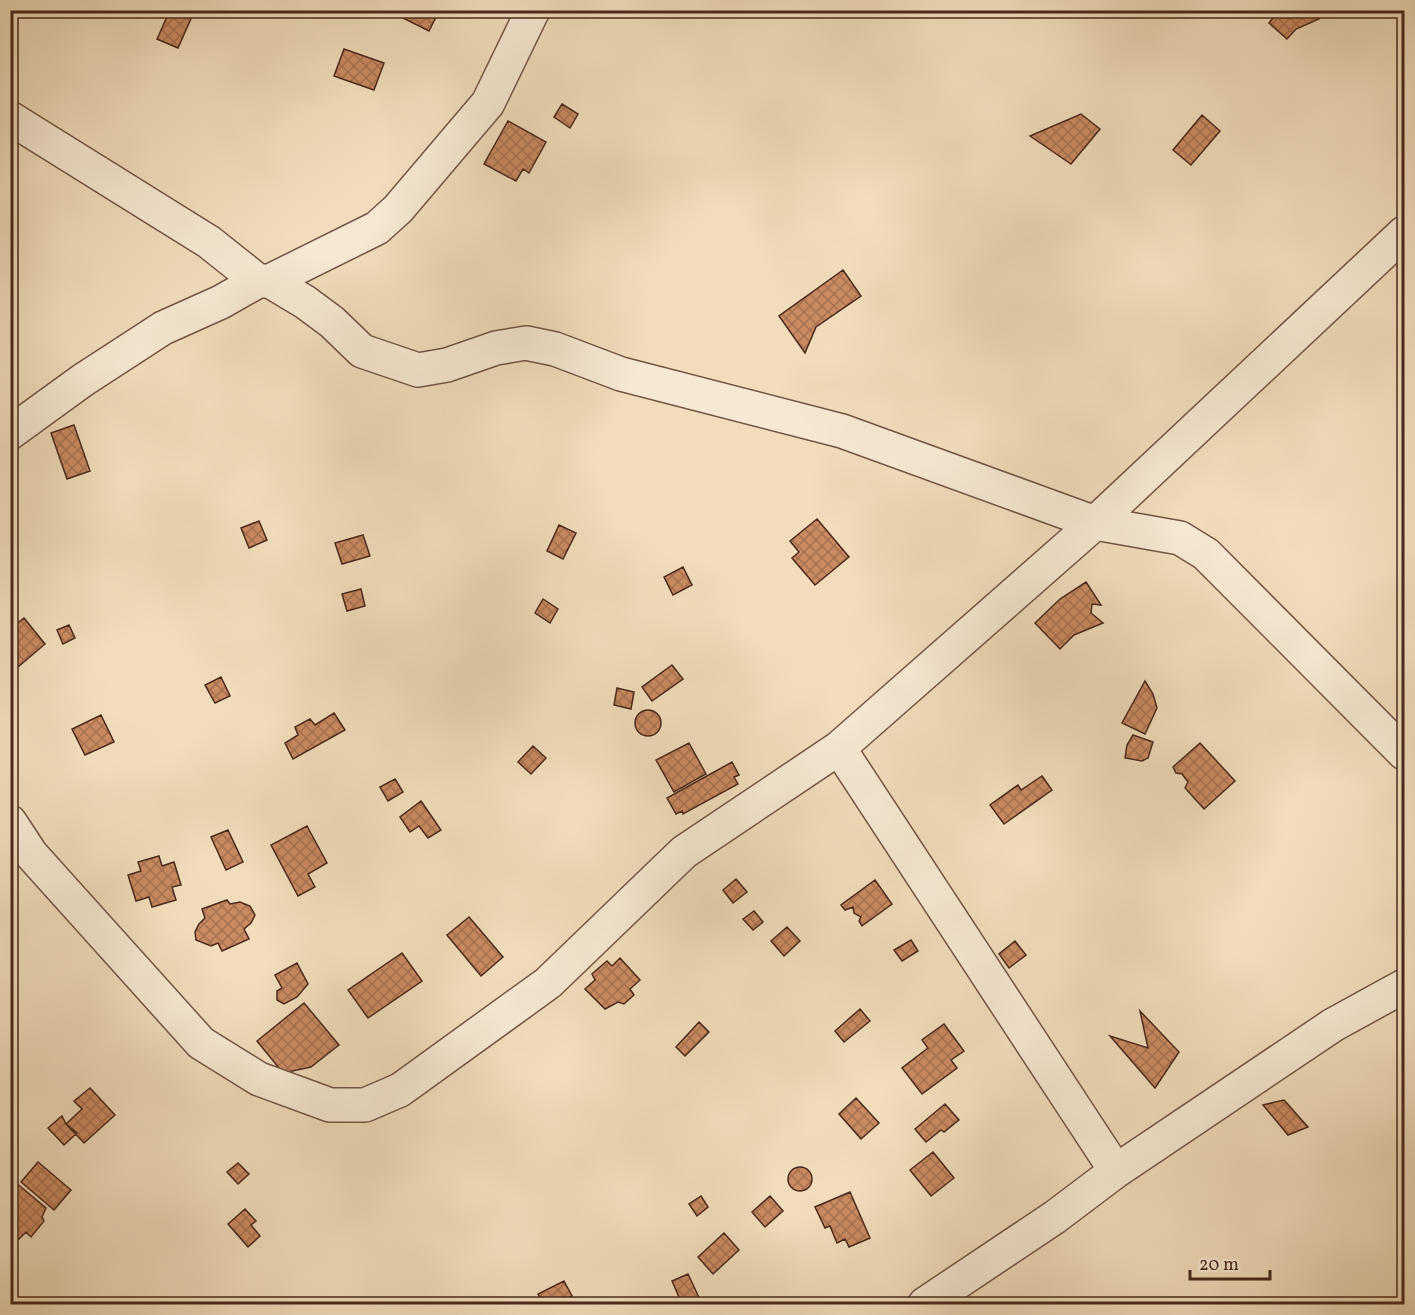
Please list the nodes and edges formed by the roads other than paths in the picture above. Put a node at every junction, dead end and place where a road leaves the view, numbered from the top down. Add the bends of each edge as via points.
1 (533, 10) edge
2 (10, 118) edge
3 (1404, 233) edge
4 (264, 281) junction
5 (10, 433) edge
6 (1095, 523) junction
7 (839, 748) junction
8 (1404, 753) edge
9 (10, 822) edge
10 (1403, 990) edge
11 (1116, 1171) junction
12 (925, 1305) edge

1 - 4 street via 488,103 398,209 377,228
2 - 4 street via 209,242
3 - 6 street
4 - 5 street via 163,328
4 - 6 street via 314,309 362,351 418,370 526,343 555,349 621,374 842,431
6 - 7 street
6 - 8 street via 1180,538 1206,554
7 - 9 street via 684,852 548,983 400,1090 366,1105 330,1105 259,1078 201,1043 31,854
7 - 11 street
10 - 11 street via 1333,1025
11 - 12 street

